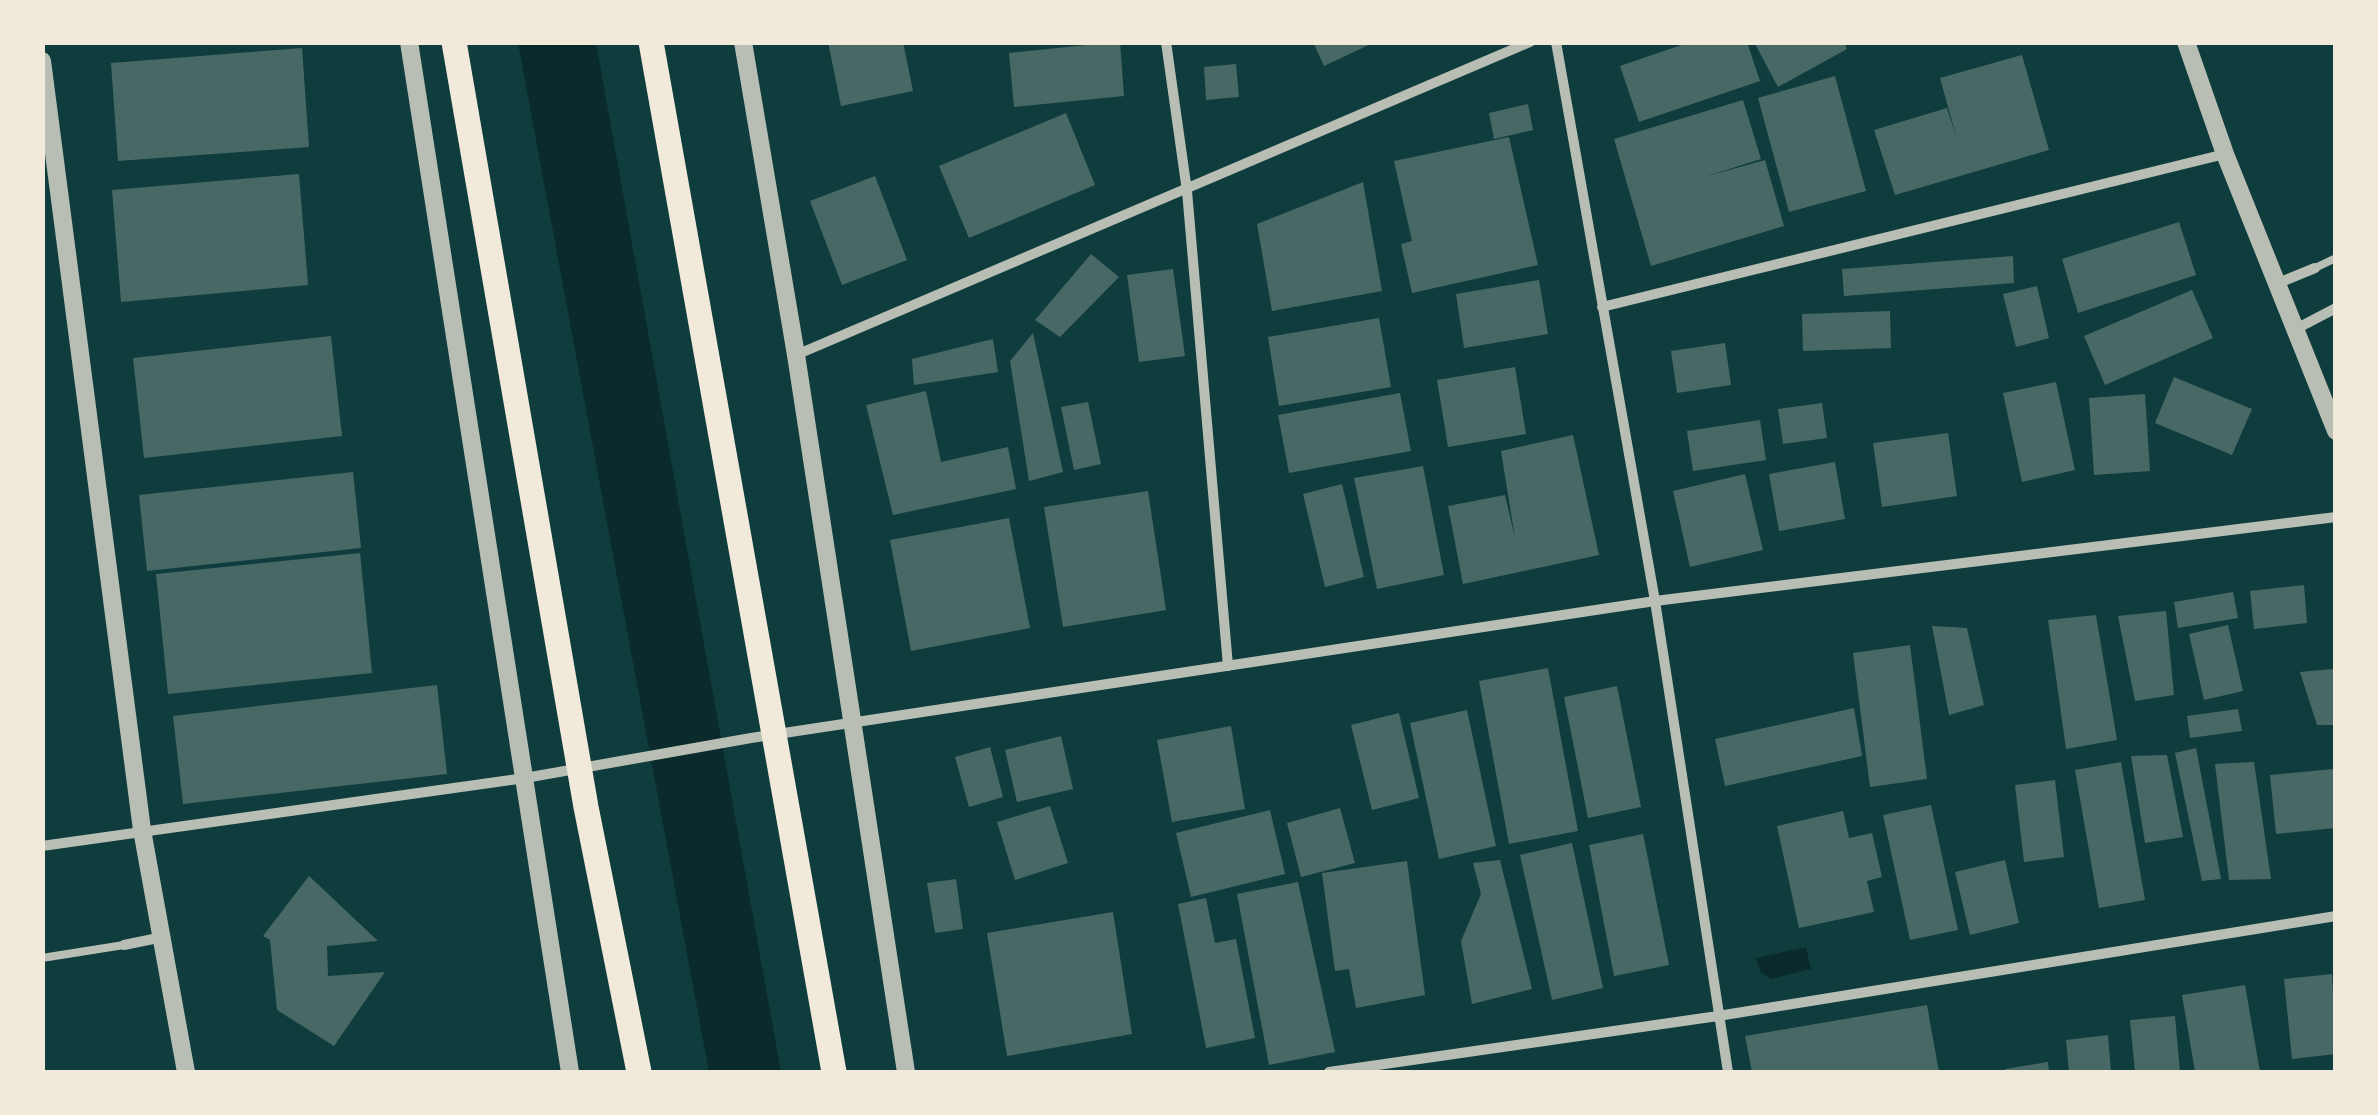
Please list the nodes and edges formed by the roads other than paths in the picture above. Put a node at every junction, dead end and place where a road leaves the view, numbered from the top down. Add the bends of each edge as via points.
1 (409, 42) edge
2 (454, 42) edge
3 (651, 42) edge
4 (743, 42) edge
5 (1166, 42) edge
6 (1530, 42) edge
7 (1556, 42) edge
8 (2186, 42) edge
9 (42, 60) edge
10 (45, 97) edge
11 (2224, 154) junction
12 (1186, 191) junction
13 (2336, 258) edge
14 (2315, 268) joint
15 (2276, 284) junction
16 (1602, 307) junction
17 (2336, 308) edge
18 (2294, 330) junction
19 (796, 355) junction
20 (2336, 431) edge
21 (2336, 517) edge
22 (1655, 600) junction
23 (1228, 666) junction
24 (852, 724) junction
25 (776, 736) junction
26 (581, 768) junction
27 (525, 778) junction
28 (142, 830) junction
29 (42, 846) edge
30 (2336, 916) edge
31 (158, 938) junction
32 (124, 945) joint
33 (42, 958) edge
34 (1718, 1016) junction
35 (186, 1072) edge
36 (570, 1072) edge
37 (639, 1072) edge
38 (834, 1072) edge
39 (906, 1072) edge
40 (1329, 1072) edge
41 (1728, 1072) edge

1 - 27 street
2 - 26 main road
3 - 25 main road
4 - 19 street
5 - 12 street
6 - 12 street
7 - 16 street
8 - 11 street
9 - 10 street
10 - 28 street
11 - 15 street
11 - 16 street
12 - 19 street
12 - 23 street
13 - 14 lane
14 - 15 street
15 - 18 street
16 - 22 street
17 - 18 street
18 - 20 street
19 - 24 street
21 - 22 street
22 - 23 street
22 - 34 street
23 - 24 street
24 - 25 street
24 - 39 street
25 - 26 street
25 - 38 main road
26 - 27 street
26 - 37 main road
27 - 28 street
27 - 36 street
28 - 29 street
28 - 31 street
30 - 34 street
31 - 32 street
31 - 35 street
32 - 33 lane
34 - 40 street
34 - 41 street

